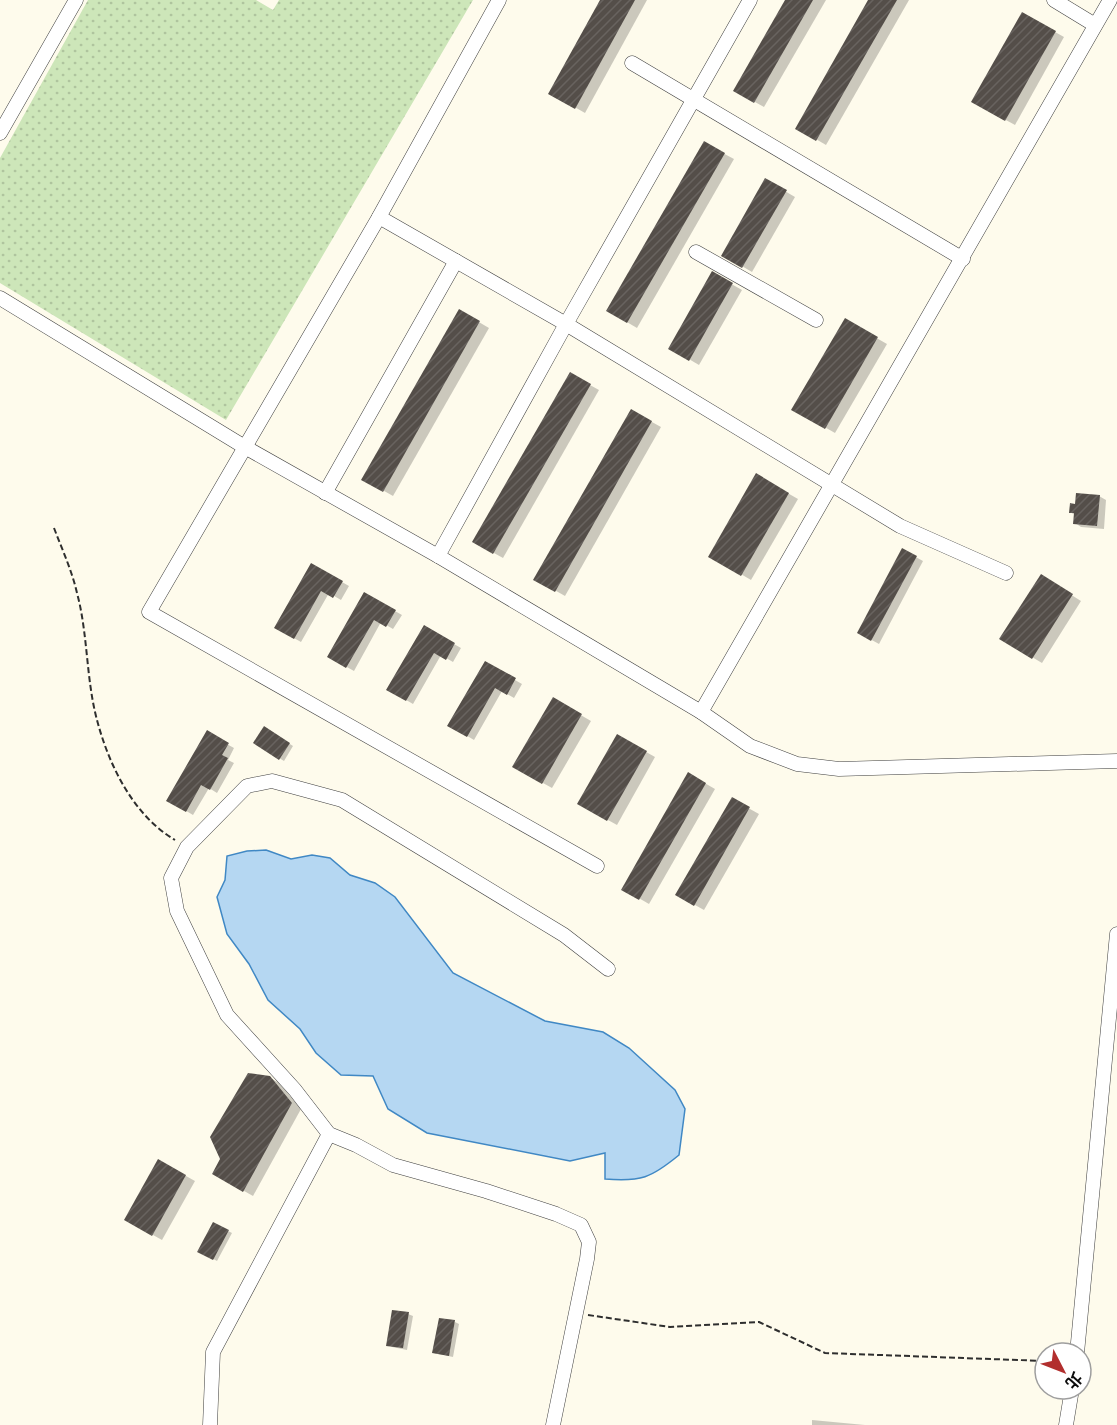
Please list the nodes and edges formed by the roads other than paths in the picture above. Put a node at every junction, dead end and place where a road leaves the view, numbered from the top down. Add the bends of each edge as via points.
1 (76, 0) edge
2 (499, 0) edge
3 (750, 0) edge
4 (1054, 0) edge
5 (1110, 0) edge
6 (1095, 25) junction
7 (632, 63) dead end
8 (694, 99) junction
9 (0, 133) edge
10 (379, 217) junction
11 (696, 252) dead end
12 (963, 259) junction
13 (456, 261) junction
14 (0, 298) edge
15 (816, 320) dead end
16 (566, 324) junction
17 (243, 446) junction
18 (831, 485) junction
19 (325, 493) junction
20 (438, 556) junction
21 (1006, 573) dead end
22 (701, 711) junction
23 (1117, 761) edge
24 (597, 866) dead end
25 (1117, 934) edge
26 (608, 969) dead end
27 (329, 1134) junction
28 (1078, 1341) edge
29 (1070, 1401) edge
30 (210, 1425) edge
31 (553, 1425) edge
32 (1066, 1425) edge

1 - 9 lane
2 - 10 lane
3 - 8 lane
4 - 6 lane
5 - 6 lane
6 - 12 lane
7 - 8 lane
8 - 12 lane
8 - 16 lane
10 - 13 lane
10 - 17 lane
11 - 15 lane
12 - 18 lane
13 - 16 lane
13 - 19 lane
14 - 17 lane
16 - 18 lane
16 - 20 lane
17 - 19 lane
17 - 24 lane via 149,612
18 - 21 lane via 900,526
18 - 22 lane
19 - 20 lane
20 - 22 lane
22 - 23 lane via 750,746 797,764 839,769
25 - 28 lane
26 - 27 lane via 564,935 342,800 272,781 247,786 187,847 171,878 177,911 227,1015
27 - 30 lane via 213,1352
27 - 31 lane via 393,1165 486,1191 580,1225 589,1242
29 - 32 lane

